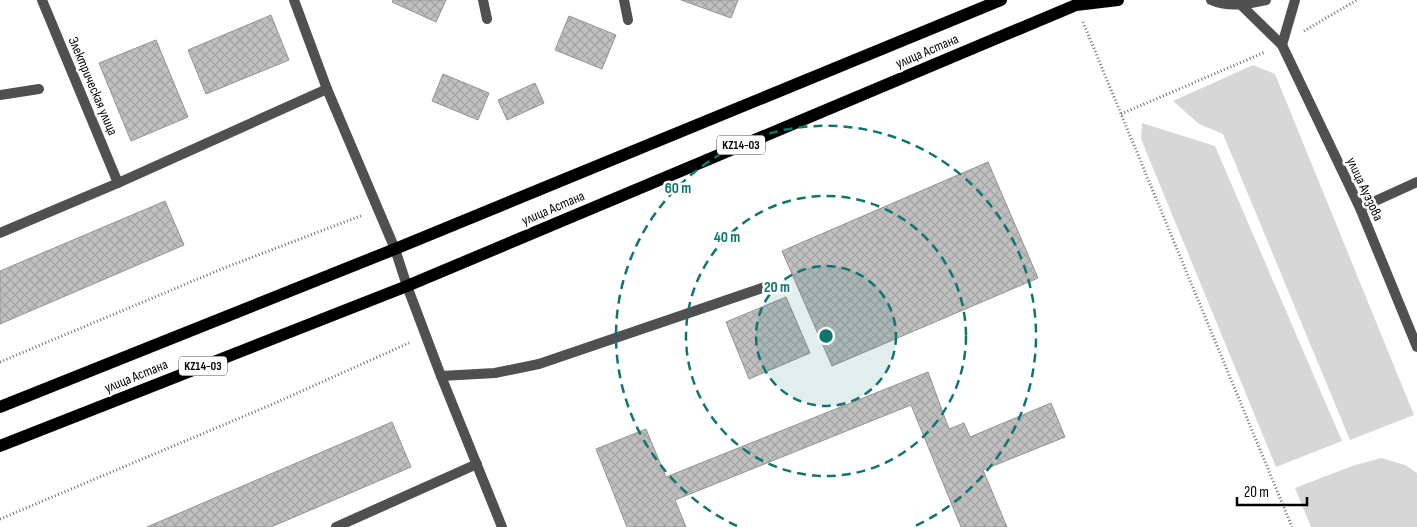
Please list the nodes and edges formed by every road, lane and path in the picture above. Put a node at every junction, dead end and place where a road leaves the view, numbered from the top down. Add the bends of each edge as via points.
1 (42, 0) edge
2 (294, 0) edge
3 (483, 0) edge
4 (624, 0) edge
5 (1001, 0) edge
6 (1118, 0) edge
7 (1211, 0) edge
8 (1266, 0) edge
9 (1295, 0) edge
10 (1357, 0) edge
11 (1076, 5) junction
12 (1241, 6) junction
13 (487, 19) dead end
14 (628, 20) dead end
15 (1282, 45) junction
16 (38, 89) dead end
17 (327, 89) junction
18 (0, 95) edge
19 (1121, 114) junction
20 (1417, 182) edge
21 (118, 183) junction
22 (1360, 208) junction
23 (378, 210) junction
24 (0, 233) edge
25 (395, 249) junction
26 (407, 286) junction
27 (768, 286) dead end
28 (426, 335) junction
29 (1417, 347) edge
30 (0, 362) edge
31 (441, 376) junction
32 (0, 407) edge
33 (0, 446) edge
34 (477, 464) junction
35 (0, 519) edge
36 (336, 527) edge
37 (502, 527) edge
38 (1292, 527) edge

1 - 21 street, Электрическая улица
2 - 17 street
3 - 13 street
4 - 14 street
5 - 25 main road, улица Астана / KZ14-03
6 - 11 main road, улица Астана / KZ14-03
7 - 12 street
8 - 12 street
9 - 15 street
10 - 15 path
11 - 19 path
11 - 26 main road, улица Астана / KZ14-03
12 - 15 street
15 - 19 path
15 - 22 street, улица Ауэзова
16 - 18 street
17 - 21 street
17 - 23 street
19 - 38 path
20 - 22 street
21 - 24 street
22 - 29 street, улица Ауэзова
23 - 25 street
23 - 30 path via 224,268
25 - 26 street
25 - 32 main road, улица Астана / KZ14-03
26 - 28 street
26 - 33 main road, улица Астана / KZ14-03
27 - 31 street via 539,364 495,373
28 - 31 street
28 - 35 path via 273,404
31 - 34 street
34 - 36 street
34 - 37 street

